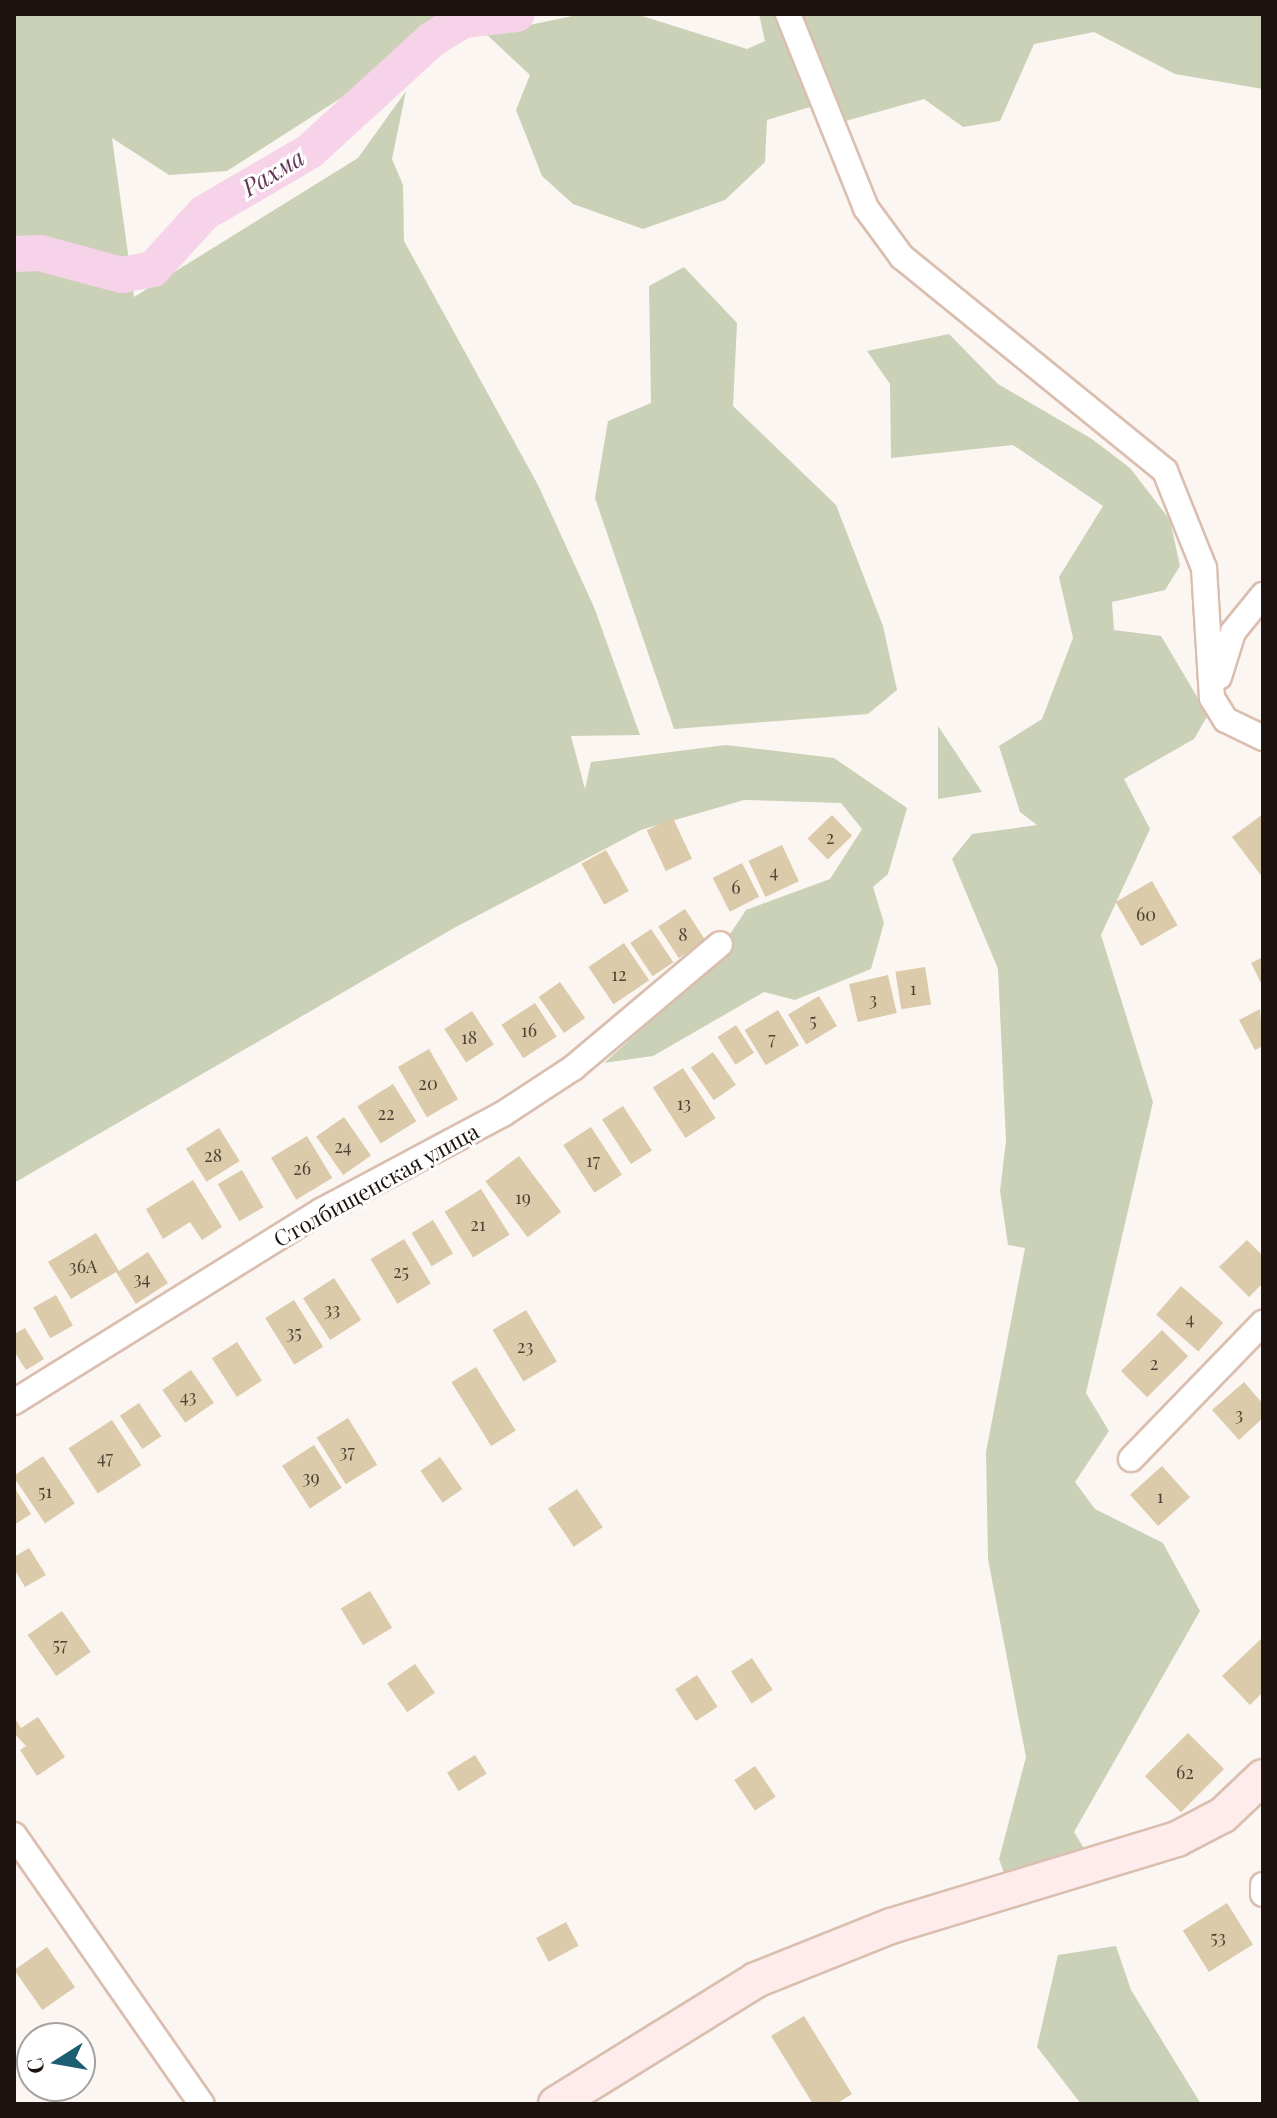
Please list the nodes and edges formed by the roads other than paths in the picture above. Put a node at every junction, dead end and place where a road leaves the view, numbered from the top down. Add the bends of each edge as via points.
1 (788, 14) edge
2 (1263, 595) edge
3 (1212, 698) junction
4 (1263, 738) edge
5 (720, 944) dead end
6 (1263, 1323) edge
7 (14, 1402) edge
8 (1131, 1459) dead end
9 (1263, 1777) edge
10 (14, 1835) edge
11 (1263, 1885) edge
12 (1263, 1894) edge
13 (202, 2104) edge
14 (556, 2104) edge

1 - 3 street via 866,208 902,257 1165,471 1204,568
2 - 3 street via 1233,632
3 - 4 street via 1226,720
5 - 7 street, Столбищенская улица via 573,1068 503,1114 321,1211
6 - 8 street
9 - 14 street via 1223,1815 1177,1839 818,1953 756,1980
10 - 13 street
11 - 12 street

